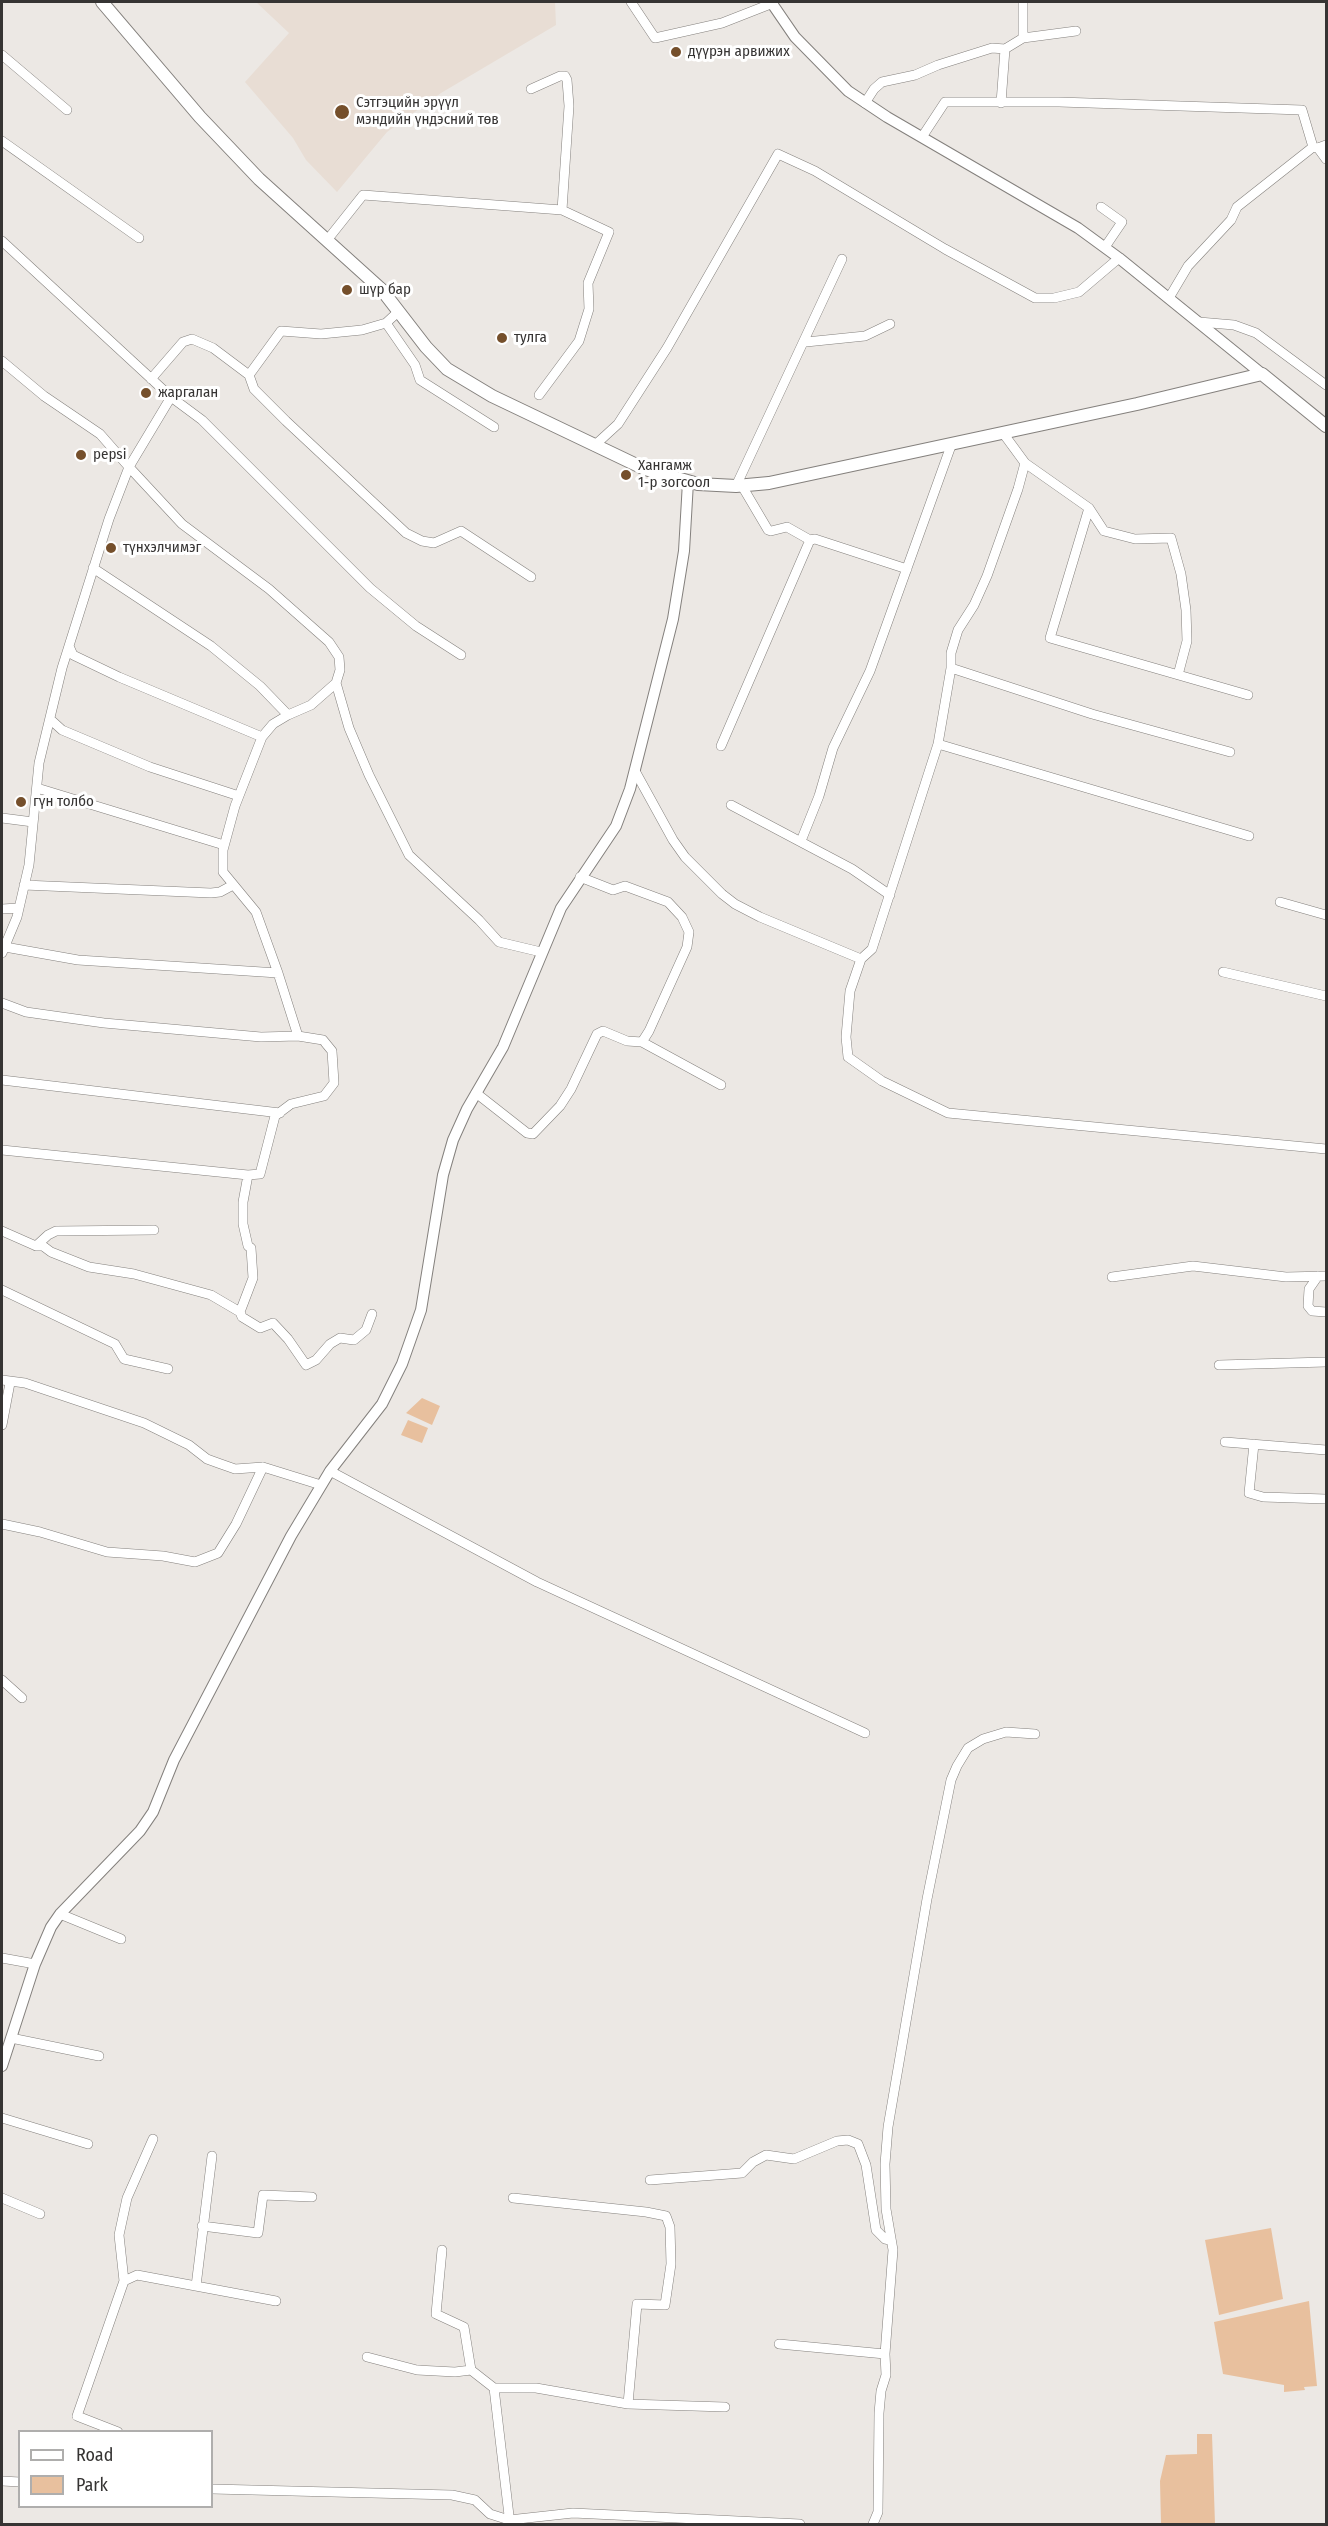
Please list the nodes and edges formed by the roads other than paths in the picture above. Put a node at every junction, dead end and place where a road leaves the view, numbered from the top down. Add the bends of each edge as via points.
1 (102, 2) edge
2 (631, 2) edge
3 (772, 2) edge
4 (1023, 2) edge
5 (1076, 31) dead end
6 (1023, 38) junction
7 (1005, 49) junction
8 (2, 55) edge
9 (531, 89) dead end
10 (864, 103) junction
11 (1001, 103) junction
12 (67, 110) dead end
13 (922, 138) junction
14 (2, 141) edge
15 (1319, 147) edge
16 (1326, 159) edge
17 (1101, 207) dead end
18 (562, 210) junction
19 (139, 238) dead end
20 (328, 239) junction
21 (2, 241) edge
22 (1105, 247) junction
23 (1119, 258) junction
24 (842, 259) dead end
25 (1169, 298) junction
26 (399, 312) junction
27 (1199, 322) junction
28 (386, 323) junction
29 (890, 324) dead end
30 (806, 342) junction
31 (2, 361) edge
32 (1262, 374) junction
33 (249, 375) junction
34 (151, 379) junction
35 (1326, 385) edge
36 (540, 395) dead end
37 (171, 397) junction
38 (1326, 426) edge
39 (494, 427) dead end
40 (1003, 433) junction
41 (952, 443) junction
42 (594, 446) junction
43 (1025, 463) junction
44 (129, 467) junction
45 (688, 482) junction
46 (739, 486) junction
47 (1089, 508) junction
48 (810, 540) junction
49 (93, 568) junction
50 (907, 569) junction
51 (531, 576) dead end
52 (69, 646) junction
53 (461, 655) dead end
54 (951, 668) junction
55 (1178, 675) junction
56 (336, 683) junction
57 (1248, 695) dead end
58 (288, 716) junction
59 (50, 719) junction
60 (262, 737) junction
61 (938, 744) junction
62 (722, 746) dead end
63 (1230, 752) dead end
64 (635, 771) junction
65 (37, 788) junction
66 (239, 796) junction
67 (731, 805) dead end
68 (2, 818) edge
69 (33, 822) junction
70 (1250, 836) dead end
71 (801, 841) junction
72 (224, 845) junction
73 (580, 877) junction
74 (24, 885) junction
75 (233, 885) junction
76 (890, 895) junction
77 (1280, 902) dead end
78 (18, 908) junction
79 (2, 909) edge
80 (1326, 915) edge
81 (3, 950) edge
82 (542, 952) junction
83 (861, 959) junction
84 (1223, 972) dead end
85 (278, 973) junction
86 (1326, 996) edge
87 (2, 1003) edge
88 (298, 1036) junction
89 (642, 1042) junction
90 (2, 1080) edge
91 (722, 1085) dead end
92 (476, 1094) junction
93 (279, 1113) junction
94 (1326, 1149) edge
95 (2, 1150) edge
96 (248, 1175) junction
97 (154, 1230) dead end
98 (2, 1231) edge
99 (36, 1246) junction
100 (1322, 1276) edge
101 (1112, 1277) dead end
102 (2, 1290) edge
103 (240, 1312) junction
104 (1326, 1312) edge
105 (372, 1314) dead end
106 (1326, 1362) edge
107 (1219, 1365) dead end
108 (168, 1369) dead end
109 (6, 1382) edge
110 (2, 1425) edge
111 (1224, 1442) dead end
112 (1254, 1444) junction
113 (1326, 1450) edge
114 (263, 1467) junction
115 (330, 1471) junction
116 (321, 1485) junction
117 (1326, 1499) edge
118 (2, 1524) edge
119 (2, 1680) edge
120 (22, 1698) dead end
121 (864, 1733) dead end
122 (1035, 1734) dead end
123 (60, 1914) junction
124 (120, 1939) dead end
125 (2, 1958) edge
126 (35, 1964) junction
127 (11, 2037) junction
128 (99, 2056) dead end
129 (2, 2066) edge
130 (2, 2118) edge
131 (153, 2139) dead end
132 (88, 2144) dead end
133 (212, 2156) dead end
134 (650, 2180) dead end
135 (312, 2197) dead end
136 (2, 2198) edge
137 (513, 2198) dead end
138 (40, 2214) dead end
139 (202, 2226) junction
140 (890, 2240) junction
141 (442, 2250) dead end
142 (124, 2281) junction
143 (196, 2286) junction
144 (276, 2301) dead end
145 (779, 2344) dead end
146 (885, 2354) junction
147 (367, 2357) dead end
148 (471, 2370) junction
149 (494, 2388) junction
150 (628, 2404) junction
151 (725, 2407) dead end
152 (113, 2430) edge
153 (2, 2481) edge
154 (18, 2482) edge
155 (213, 2489) edge
156 (510, 2522) edge
157 (800, 2524) edge
158 (873, 2524) edge

1 - 20 main road via 215,133
2 - 3 street via 656,38 722,23
3 - 10 street via 812,56
4 - 6 street
5 - 6 street
6 - 7 street
7 - 10 street via 992,48 915,75 882,82
7 - 11 street
8 - 12 street
9 - 18 street via 560,76 567,80
10 - 13 street
11 - 13 street via 945,102
11 - 15 street via 1302,110
13 - 22 street
14 - 19 street
15 - 16 street
15 - 25 street via 1237,207 1231,220 1188,266
17 - 22 street via 1122,222
18 - 20 street via 363,195
18 - 36 street via 609,232 588,283 589,309 579,341
20 - 26 main road via 382,290
21 - 34 street
22 - 23 street
23 - 25 street
23 - 42 street via 1079,292 1035,298 778,154 667,348 618,424
24 - 30 street
25 - 27 street
26 - 28 street
26 - 42 main road via 426,347 457,376
27 - 32 street
27 - 35 street via 1234,325 1256,333
28 - 33 street via 321,334 281,331
28 - 39 street via 415,365 420,380
29 - 30 street via 865,336
30 - 46 street
31 - 44 street via 100,434
32 - 38 main road
32 - 40 main road
33 - 34 street via 213,348 192,339 183,342
33 - 51 street via 254,389 406,533 434,543 461,531
34 - 37 street
37 - 44 street
37 - 53 street via 202,420 370,588 416,626
40 - 41 main road
40 - 43 street
41 - 46 main road via 785,480
41 - 50 street
42 - 45 main road via 645,469
43 - 47 street
43 - 54 street via 987,576 958,630
44 - 49 street
44 - 56 street via 196,536 269,589 318,632 339,657
45 - 46 main road
45 - 64 street via 684,551 673,619
46 - 48 street via 768,530 786,527
47 - 55 street via 1104,531 1135,539 1171,538 1186,610 1187,640
47 - 55 street via 1050,638
48 - 50 street
48 - 62 street
49 - 52 street
49 - 58 street via 211,646 260,686
50 - 71 street via 870,671 834,748
52 - 59 street
52 - 60 street via 73,655 119,677
54 - 61 street
54 - 63 street via 1092,714
55 - 57 street
56 - 58 street via 311,705
56 - 82 street via 359,753 409,855 499,942
58 - 60 street via 273,724
59 - 65 street
59 - 66 street via 62,730 150,766
60 - 66 street
61 - 70 street
61 - 76 street
64 - 73 street via 616,826
64 - 83 street via 685,857 722,894 760,916
65 - 69 street
65 - 72 street
66 - 72 street
67 - 71 street
68 - 69 street
69 - 74 street
71 - 76 street
72 - 75 street via 224,872
73 - 82 street
73 - 89 street via 613,890 625,886 668,902 689,932 687,947
74 - 75 street via 211,893
74 - 78 street
75 - 85 street via 256,912
76 - 83 street via 872,949
77 - 80 street
78 - 79 street
78 - 81 street
81 - 85 street via 78,960
82 - 92 street via 503,1047
83 - 94 street via 850,991 848,1057 882,1081 948,1113
84 - 86 street
85 - 88 street
87 - 88 street via 26,1012 104,1023 261,1037
88 - 93 street via 323,1040 332,1051 334,1083 324,1096 291,1104
89 - 91 street
89 - 92 street via 627,1041 603,1031 597,1034 571,1089 533,1134
90 - 93 street
92 - 115 street via 447,1157 421,1310 412,1340 382,1404
93 - 96 street via 260,1174
95 - 96 street
96 - 103 street via 243,1224 251,1248 253,1278
97 - 99 street via 56,1231
98 - 99 street
99 - 103 street via 89,1267 134,1274 211,1295
100 - 101 street via 1286,1277 1193,1266
100 - 104 street via 1309,1289 1308,1306 1312,1311
102 - 108 street via 115,1344 124,1359
103 - 105 street via 260,1328 273,1323 306,1365 340,1338 354,1340 366,1330
106 - 107 street
109 - 110 street
109 - 114 street via 25,1383 144,1424 189,1445 207,1459 235,1469
111 - 112 street
112 - 113 street
112 - 117 street via 1250,1493
114 - 116 street
114 - 118 street via 218,1553 195,1562 106,1552
115 - 116 street
115 - 121 street via 537,1582
116 - 123 street via 174,1760 153,1812 140,1831
119 - 120 street
122 - 140 street via 1006,1732 983,1739 968,1748 951,1780 888,2127 885,2164
123 - 124 street
123 - 126 street
125 - 126 street
126 - 127 street
127 - 128 street
127 - 129 street
130 - 132 street
131 - 142 street via 127,2198 119,2235
133 - 139 street
134 - 140 street via 742,2173 766,2155 794,2159 848,2140 858,2144 867,2165 876,2230
135 - 139 street via 263,2195 258,2233
136 - 138 street
137 - 150 street via 666,2216 671,2264 665,2305 637,2304
139 - 143 street
140 - 146 street via 893,2250
141 - 148 street via 436,2314 464,2327
142 - 143 street via 137,2275
142 - 152 street via 76,2416
143 - 144 street
145 - 146 street
146 - 158 street via 886,2375 879,2413 878,2512
147 - 148 street via 417,2370
148 - 149 street
149 - 150 street via 536,2388
149 - 156 street
150 - 151 street
153 - 154 street
155 - 156 street via 452,2495 475,2500 490,2514
156 - 157 street via 573,2513

